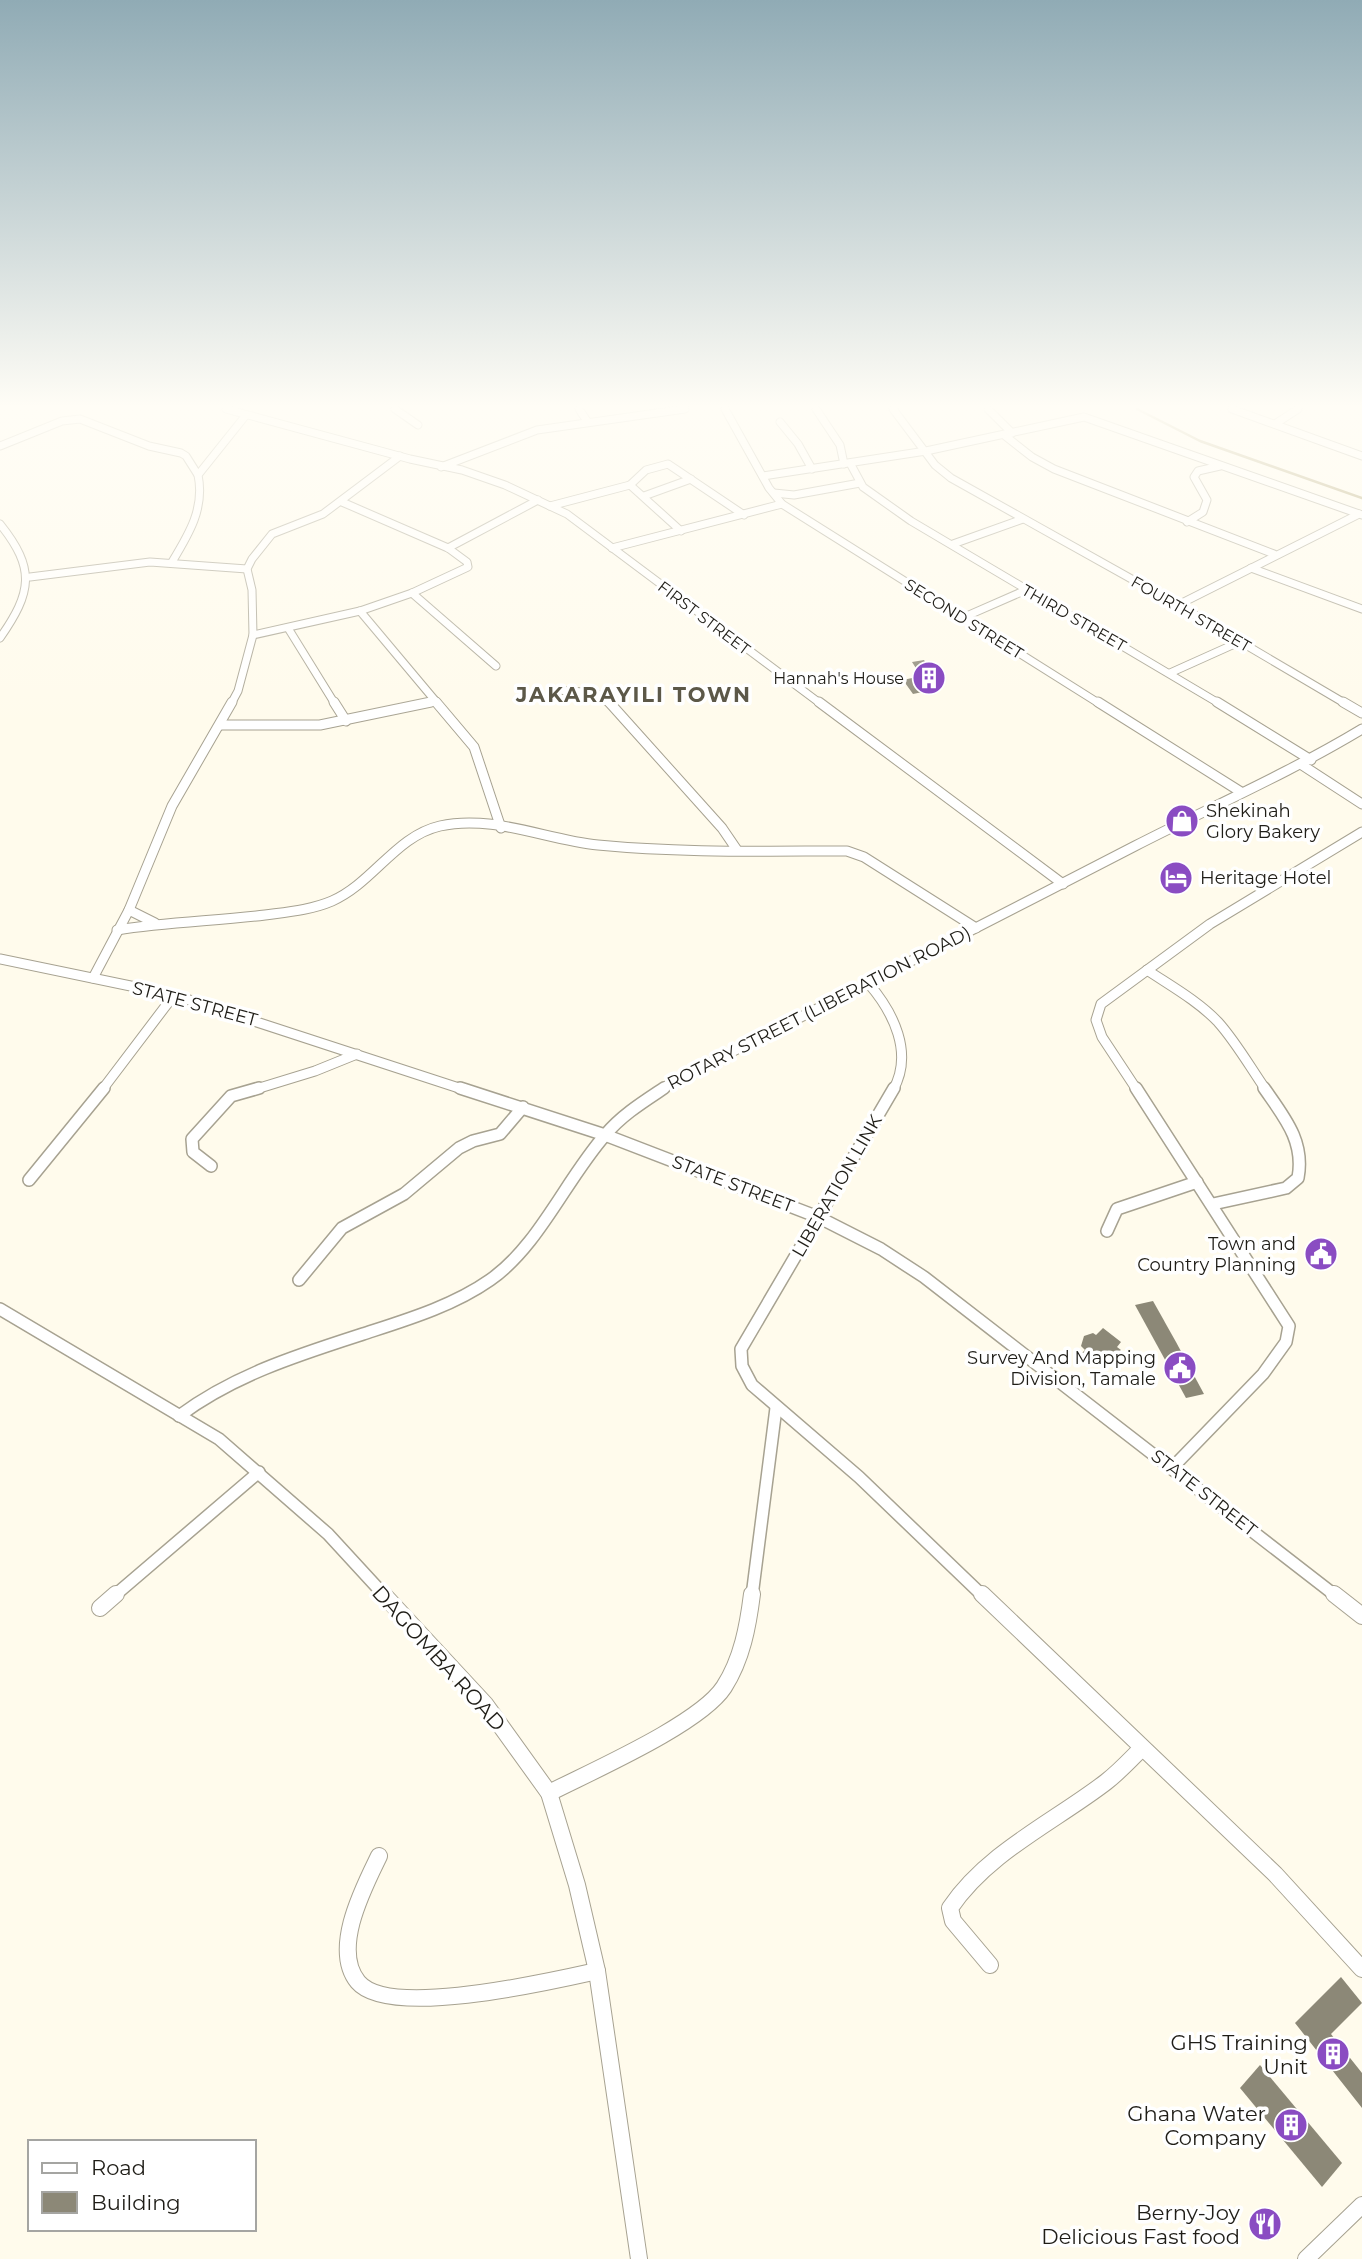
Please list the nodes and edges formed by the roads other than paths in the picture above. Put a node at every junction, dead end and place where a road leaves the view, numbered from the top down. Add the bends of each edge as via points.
1 (196, 514) edge
2 (322, 514) edge
3 (371, 514) edge
4 (511, 514) edge
5 (568, 514) edge
6 (663, 514) edge
7 (798, 514) edge
8 (902, 514) edge
9 (1015, 514) edge
10 (1168, 514) edge
11 (1199, 514) edge
12 (744, 515) edge
13 (1360, 515) edge
14 (1023, 519) junction
15 (1187, 522) junction
16 (0, 524) edge
17 (681, 531) junction
18 (953, 544) junction
19 (448, 548) junction
20 (612, 548) junction
21 (1274, 554) junction
22 (172, 562) junction
23 (247, 569) junction
24 (1251, 569) junction
25 (30, 577) junction
26 (1026, 590) junction
27 (412, 593) junction
28 (1178, 605) junction
29 (1362, 609) edge
30 (360, 611) junction
31 (962, 618) junction
32 (288, 628) junction
33 (253, 635) junction
34 (0, 638) edge
35 (1239, 642) junction
36 (496, 666) dead end
37 (1170, 673) junction
38 (558, 690) dead end
39 (436, 701) junction
40 (1362, 713) edge
41 (346, 722) junction
42 (220, 724) junction
43 (1362, 729) edge
44 (1306, 763) junction
45 (1241, 792) junction
46 (1362, 804) edge
47 (501, 828) junction
48 (1362, 832) edge
49 (737, 850) junction
50 (1063, 884) junction
51 (129, 910) junction
52 (155, 923) junction
53 (976, 928) junction
54 (117, 930) junction
55 (0, 959) edge
56 (1147, 970) junction
57 (93, 978) junction
58 (869, 984) junction
59 (174, 995) junction
60 (357, 1054) junction
61 (523, 1107) junction
62 (605, 1135) junction
63 (211, 1166) dead end
64 (29, 1180) dead end
65 (1197, 1182) junction
66 (1213, 1204) junction
67 (818, 1217) junction
68 (1107, 1231) dead end
69 (299, 1280) dead end
70 (0, 1309) edge
71 (776, 1408) junction
72 (179, 1416) junction
73 (1172, 1468) junction
74 (259, 1472) junction
75 (100, 1608) dead end
76 (1362, 1616) edge
77 (1142, 1748) junction
78 (549, 1793) junction
79 (379, 1856) dead end
80 (989, 1965) dead end
81 (1362, 1969) edge
82 (597, 1970) junction
83 (1362, 2205) edge
84 (639, 2259) edge
85 (1306, 2259) edge

1 - 22 street
2 - 23 street via 272,534
3 - 19 street
4 - 19 street
5 - 20 street, FIRST STREET
6 - 17 street
7 - 31 street, SECOND STREET
8 - 18 street, THIRD STREET
9 - 14 street, FOURTH STREET
10 - 15 street
11 - 15 street
12 - 17 street
13 - 21 street
14 - 18 street
14 - 28 street, FOURTH STREET
15 - 21 street
16 - 25 street via 14,540
17 - 20 street
18 - 26 street, THIRD STREET
19 - 27 street via 468,567
20 - 50 street, FIRST STREET
21 - 24 street
22 - 23 street
22 - 25 street
23 - 33 street via 253,590
24 - 28 street
24 - 29 street
25 - 34 street via 20,607
26 - 31 street
26 - 37 street, THIRD STREET
27 - 30 street
27 - 36 street
28 - 35 street, FOURTH STREET
30 - 32 street
30 - 39 street
31 - 45 street, SECOND STREET
32 - 33 street
32 - 41 street
33 - 42 street via 238,691
35 - 37 street
35 - 40 street, FOURTH STREET
37 - 44 street, THIRD STREET
38 - 49 street via 596,693 606,699
39 - 41 street
39 - 47 street via 474,747
41 - 42 street
42 - 51 street via 172,806
43 - 44 street, ROTARY STREET (LIBERATION ROAD)
44 - 45 street, ROTARY STREET (LIBERATION ROAD)
44 - 46 street, THIRD STREET
45 - 50 street, ROTARY STREET (LIBERATION ROAD)
47 - 49 street via 594,845
47 - 52 street via 460,824 423,832 339,899 317,906
48 - 56 street via 1210,924
49 - 53 street via 858,853
50 - 53 street, ROTARY STREET (LIBERATION ROAD)
51 - 52 street
51 - 54 street
52 - 54 street
53 - 58 street, ROTARY STREET (LIBERATION ROAD)
54 - 57 street
55 - 57 street, STATE STREET
56 - 65 street via 1101,1004 1096,1020 1102,1037
56 - 66 street via 1216,1020 1296,1136 1301,1161 1298,1178 1286,1188
57 - 59 street, STATE STREET
58 - 62 street, ROTARY STREET (LIBERATION ROAD) via 675,1080
58 - 67 street, LIBERATION LINK via 897,1023 902,1059 896,1084
59 - 60 street, STATE STREET
59 - 64 street
60 - 61 street, STATE STREET
60 - 63 street via 231,1096 192,1139 194,1156
61 - 62 street, STATE STREET
61 - 69 street via 500,1134 459,1148 404,1194 342,1228
62 - 67 street, STATE STREET
62 - 72 street, ROTARY STREET (LIBERATION ROAD) via 516,1258 484,1286 449,1304 244,1376 208,1394
65 - 66 street
65 - 68 street via 1117,1209
66 - 73 street via 1289,1326 1286,1342 1263,1374
67 - 71 street, LIBERATION LINK via 741,1349 742,1366 752,1385
67 - 73 street, STATE STREET via 924,1276
70 - 72 street, DAGOMBA ROAD
71 - 77 street via 859,1477
71 - 78 street via 748,1615 739,1657 724,1687 710,1703 658,1737
72 - 74 street, DAGOMBA ROAD via 219,1439
73 - 76 street, STATE STREET
74 - 75 street
74 - 78 street, DAGOMBA ROAD via 328,1534 485,1704
77 - 80 street via 1108,1780 989,1866 955,1897 950,1908 953,1921
77 - 81 street via 1275,1874
78 - 82 street, DAGOMBA ROAD
79 - 82 street via 359,1896 349,1930 351,1963 359,1984 379,1995 448,1997 511,1990
82 - 84 street, DAGOMBA ROAD
83 - 85 street

